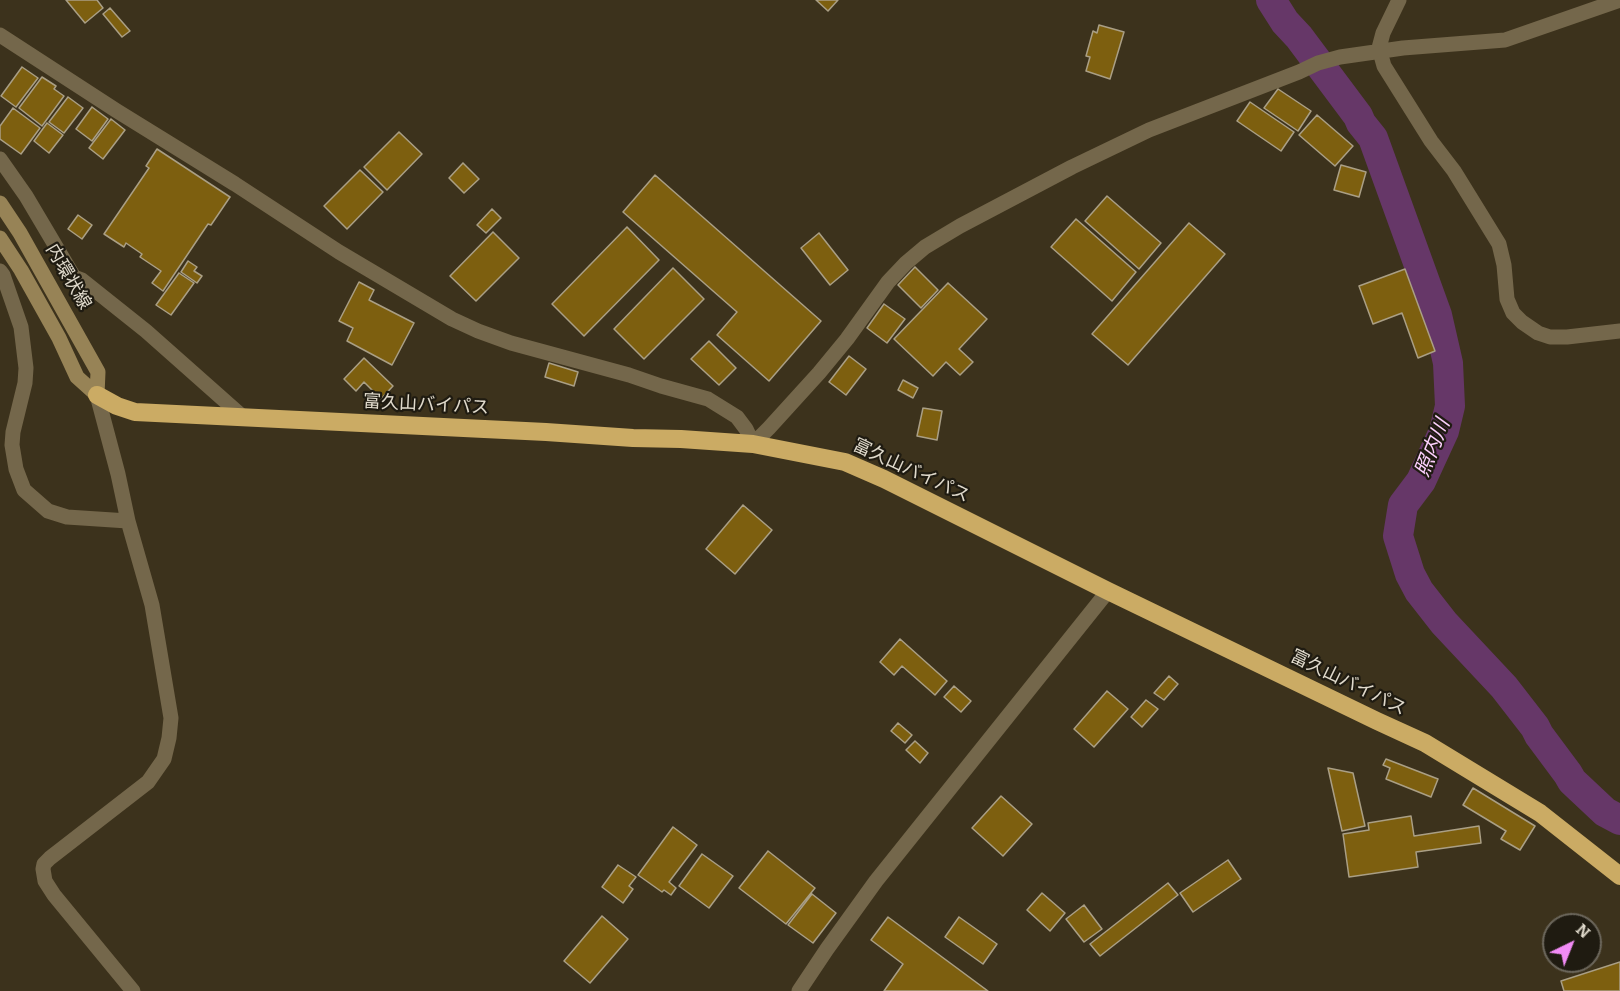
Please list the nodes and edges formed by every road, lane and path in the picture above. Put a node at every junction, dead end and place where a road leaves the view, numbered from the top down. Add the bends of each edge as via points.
1 (1399, 0) edge
2 (1620, 0) edge
3 (0, 34) edge
4 (1379, 52) junction
5 (0, 159) edge
6 (0, 204) edge
7 (0, 238) edge
8 (0, 271) edge
9 (1620, 331) edge
10 (97, 395) junction
11 (243, 417) junction
12 (753, 444) junction
13 (128, 521) junction
14 (1108, 591) junction
15 (1616, 868) edge
16 (133, 991) edge
17 (799, 991) edge

1 - 4 street via 1383,33
2 - 4 street via 1505,40
3 - 12 street via 339,252 452,319 511,343 708,399 737,417
4 - 9 street via 1384,66 1499,244 1507,299 1518,318 1550,338
4 - 12 street via 1318,63 1149,130 925,247 888,282 847,339
5 - 11 street via 74,277 146,331
6 - 10 main road, 内環状線 via 98,372
7 - 10 main road, 内環状線 via 59,338 77,377
8 - 13 street via 21,327 26,368 12,445 24,490 48,511 67,517
10 - 11 highway, 富久山バイパス via 135,412
10 - 13 street
11 - 12 highway, 富久山バイパス
12 - 14 highway, 富久山バイパス via 845,462
13 - 16 street via 152,605 168,698 171,718 164,759 147,782 50,858 43,869 48,888
14 - 15 highway, 富久山バイパス via 1425,743 1540,813
14 - 17 street via 876,881

